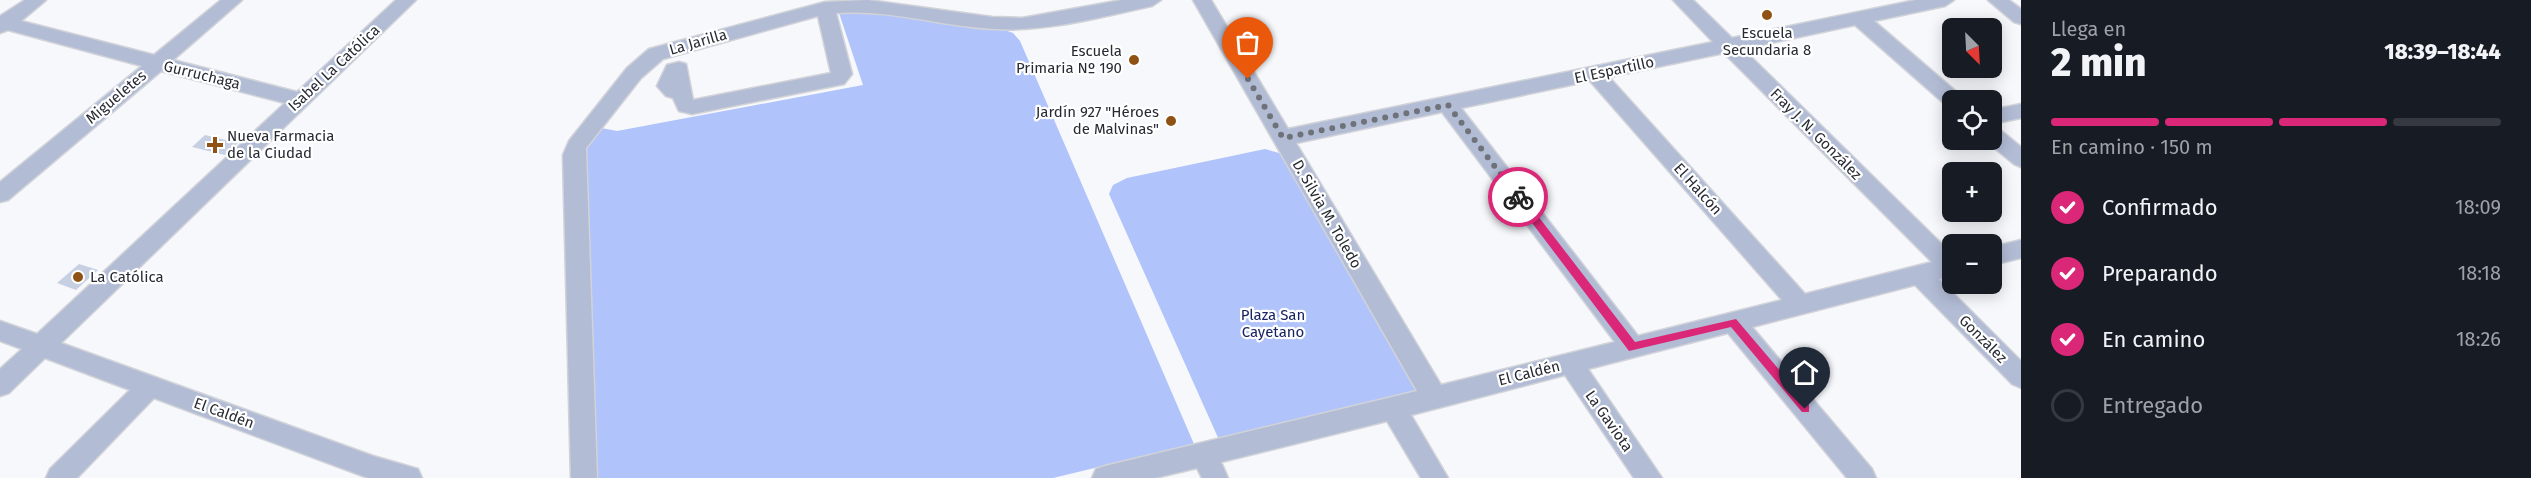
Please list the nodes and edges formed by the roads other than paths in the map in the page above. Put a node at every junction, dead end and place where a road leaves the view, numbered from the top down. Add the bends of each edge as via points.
1 (37, 0) edge
2 (233, 0) edge
3 (407, 0) edge
4 (1152, 0) edge
5 (1202, 0) edge
6 (1682, 0) edge
7 (1945, 0) edge
8 (1997, 0) edge
9 (825, 8) junction
10 (1859, 18) junction
11 (2021, 18) edge
12 (2, 24) edge
13 (1726, 46) junction
14 (156, 64) junction
15 (1595, 74) junction
16 (1942, 90) edge
17 (681, 91) dead end
18 (299, 100) junction
19 (1448, 105) junction
20 (2021, 111) edge
21 (2002, 115) edge
22 (1283, 138) junction
23 (2002, 143) edge
24 (2021, 159) edge
25 (0, 194) edge
26 (2021, 249) edge
27 (2002, 254) edge
28 (1942, 257) edge
29 (1942, 270) edge
30 (1920, 275) junction
31 (1801, 305) junction
32 (1733, 322) junction
33 (0, 331) edge
34 (40, 347) junction
35 (1633, 347) junction
36 (1570, 363) junction
37 (2021, 377) edge
38 (0, 385) edge
39 (150, 386) junction
40 (1434, 397) junction
41 (1394, 408) junction
42 (1204, 454) junction
43 (370, 473) edge
44 (59, 478) edge
45 (409, 478) edge
46 (584, 478) edge
47 (1105, 478) edge
48 (1215, 478) edge
49 (1435, 478) edge
50 (1649, 478) edge
51 (1863, 478) edge

1 - 12 street
2 - 14 street, Migueletes
3 - 18 street, Isabel La Católica
4 - 9 street, La Jarilla via 1022,24 878,6
5 - 22 street, D. Silvia M. Toledo
6 - 13 street, Fray J. N. González
7 - 10 street, El Espartillo
8 - 11 street
9 - 17 street via 842,74 837,79 692,107 682,101
9 - 46 street, La Jarilla via 656,54 634,73 576,146 573,164
10 - 13 street, El Espartillo
10 - 16 street
12 - 14 street, Gurruchaga
13 - 15 street, El Espartillo
13 - 28 street, Fray J. N. González
14 - 18 street, Gurruchaga
14 - 25 street, Migueletes
15 - 19 street, El Espartillo
15 - 31 street, El Halcón
18 - 34 street, Isabel La Católica
19 - 22 street, El Espartillo
19 - 35 street
20 - 21 street
22 - 40 street, D. Silvia M. Toledo
23 - 24 street
26 - 27 street
29 - 30 street, El Caldén
30 - 31 street, El Caldén
30 - 37 street, González
31 - 32 street, El Caldén
32 - 35 street, El Caldén
32 - 51 street
33 - 34 street, El Caldén
34 - 38 street, Isabel La Católica
34 - 39 street, El Caldén
35 - 36 street, El Caldén
36 - 40 street, El Caldén
36 - 50 street, La Gaviota
39 - 43 street, El Caldén
39 - 44 street
40 - 41 street, El Caldén
41 - 42 street, El Caldén
41 - 49 street
42 - 47 street, El Caldén
42 - 48 street
43 - 45 street, El Caldén

